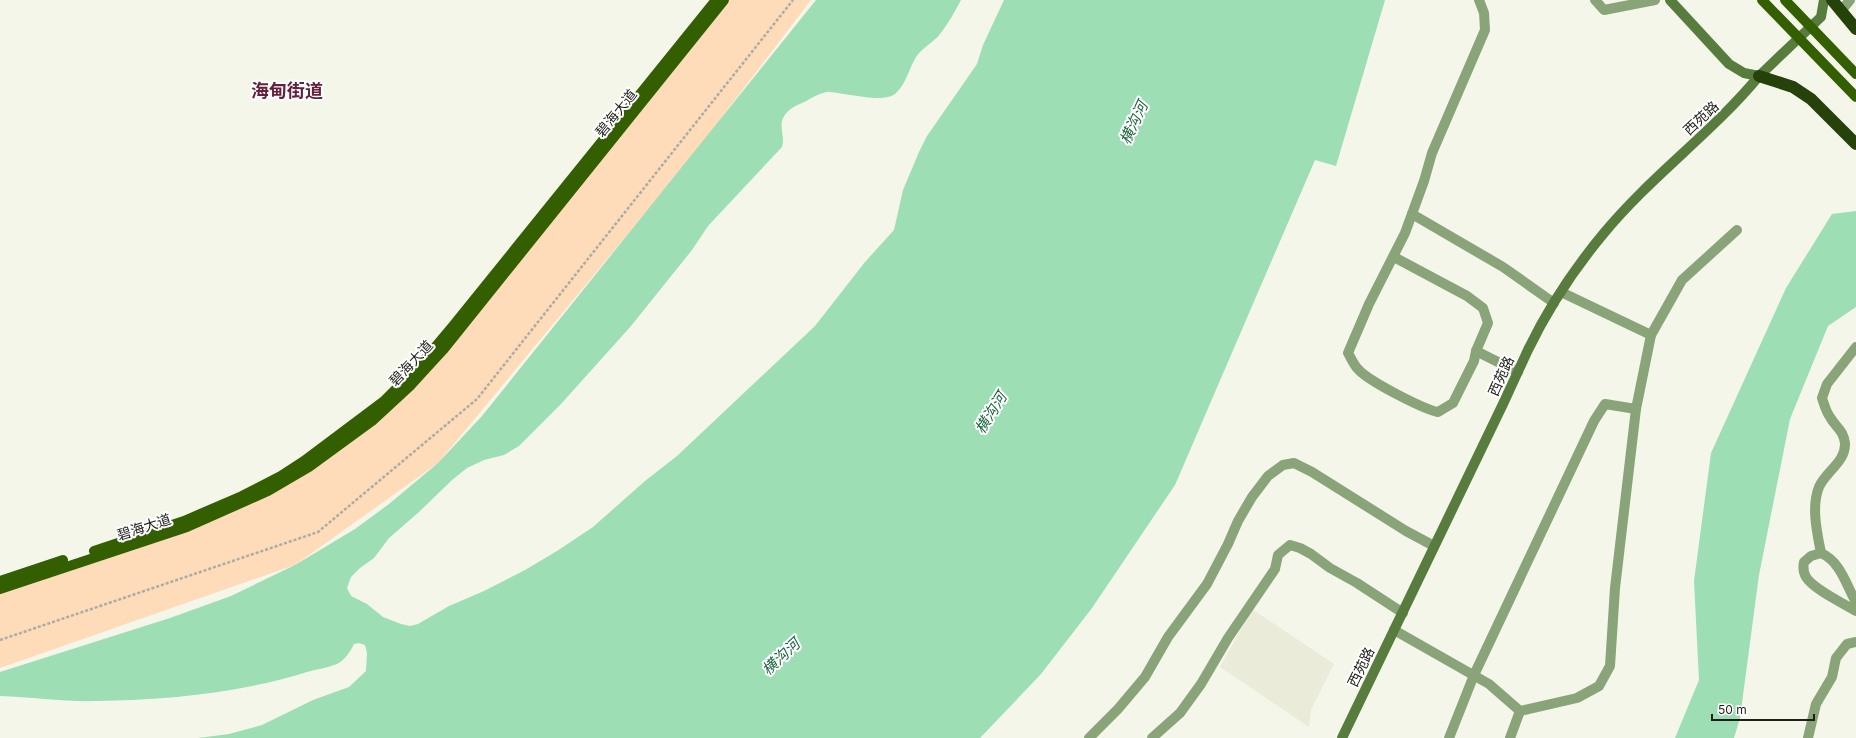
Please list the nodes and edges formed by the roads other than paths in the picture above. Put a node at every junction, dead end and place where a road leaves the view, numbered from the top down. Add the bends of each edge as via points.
1 (716, 0) edge
2 (724, 0) edge
3 (1480, 0) edge
4 (1594, 0) edge
5 (1655, 0) edge
6 (1670, 0) edge
7 (1762, 0) edge
8 (1785, 0) edge
9 (1824, 0) edge
10 (1832, 0) edge
11 (1850, 0) edge
12 (1841, 11) junction
13 (1856, 29) edge
14 (1856, 74) edge
15 (1759, 76) junction
16 (1856, 96) edge
17 (1856, 144) edge
18 (1412, 214) junction
19 (1737, 230) dead end
20 (1394, 257) junction
21 (1561, 292) junction
22 (1554, 303) junction
23 (1651, 335) junction
24 (1856, 347) edge
25 (1476, 351) junction
26 (1518, 372) junction
27 (1636, 409) junction
28 (1434, 546) junction
29 (1821, 553) junction
30 (0, 581) edge
31 (0, 588) edge
32 (1856, 602) edge
33 (1856, 611) edge
34 (1403, 614) junction
35 (1394, 630) junction
36 (1856, 642) edge
37 (1474, 675) junction
38 (1520, 711) junction
39 (1089, 738) edge
40 (1152, 738) edge
41 (1342, 738) edge
42 (1449, 738) edge
43 (1510, 738) edge
44 (1808, 738) edge

1 - 30 main road, 碧海大道 via 443,338 384,401 304,461 264,486 151,533
2 - 31 main road, 碧海大道 via 443,350 411,385 372,420 303,471 232,508 153,539
3 - 18 street via 1486,30 1432,154
4 - 5 street via 1604,10
6 - 15 main road via 1729,64 1744,73
7 - 16 main road, bridge
8 - 14 main road, bridge
9 - 15 main road, 西苑路 via 1821,17
10 - 12 highway
11 - 12 street
12 - 13 highway
15 - 17 highway via 1793,87 1811,99
15 - 21 main road, 西苑路 via 1733,107 1646,188 1604,232
18 - 20 street
18 - 22 street via 1503,268
19 - 23 street via 1682,280
20 - 25 street via 1467,296 1483,308 1488,323
20 - 25 street via 1368,304 1348,353 1359,370 1411,401 1438,412 1453,404 1474,361
21 - 22 main road, 西苑路
21 - 23 street
22 - 26 main road, 西苑路
23 - 27 street
24 - 29 street via 1827,384 1822,398 1830,418 1842,430 1845,444 1844,455 1820,485 1816,499 1816,531
25 - 26 street
26 - 28 main road, 西苑路
27 - 37 street via 1605,404 1594,421
27 - 38 street via 1615,588 1610,666 1599,686 1577,698
28 - 34 main road, 西苑路
28 - 39 street via 1312,472 1294,463 1282,465 1268,476 1252,497 1207,584 1168,637 1145,677
29 - 32 street via 1834,562
29 - 33 street via 1811,556 1804,562 1806,578 1814,586
34 - 35 main road, 西苑路
34 - 40 street via 1311,554 1290,546 1278,555 1275,569 1180,713
35 - 37 street
35 - 41 main road, 西苑路
36 - 44 street via 1847,644 1836,658 1832,677 1816,704
37 - 38 street via 1489,684
37 - 42 street
38 - 43 street

